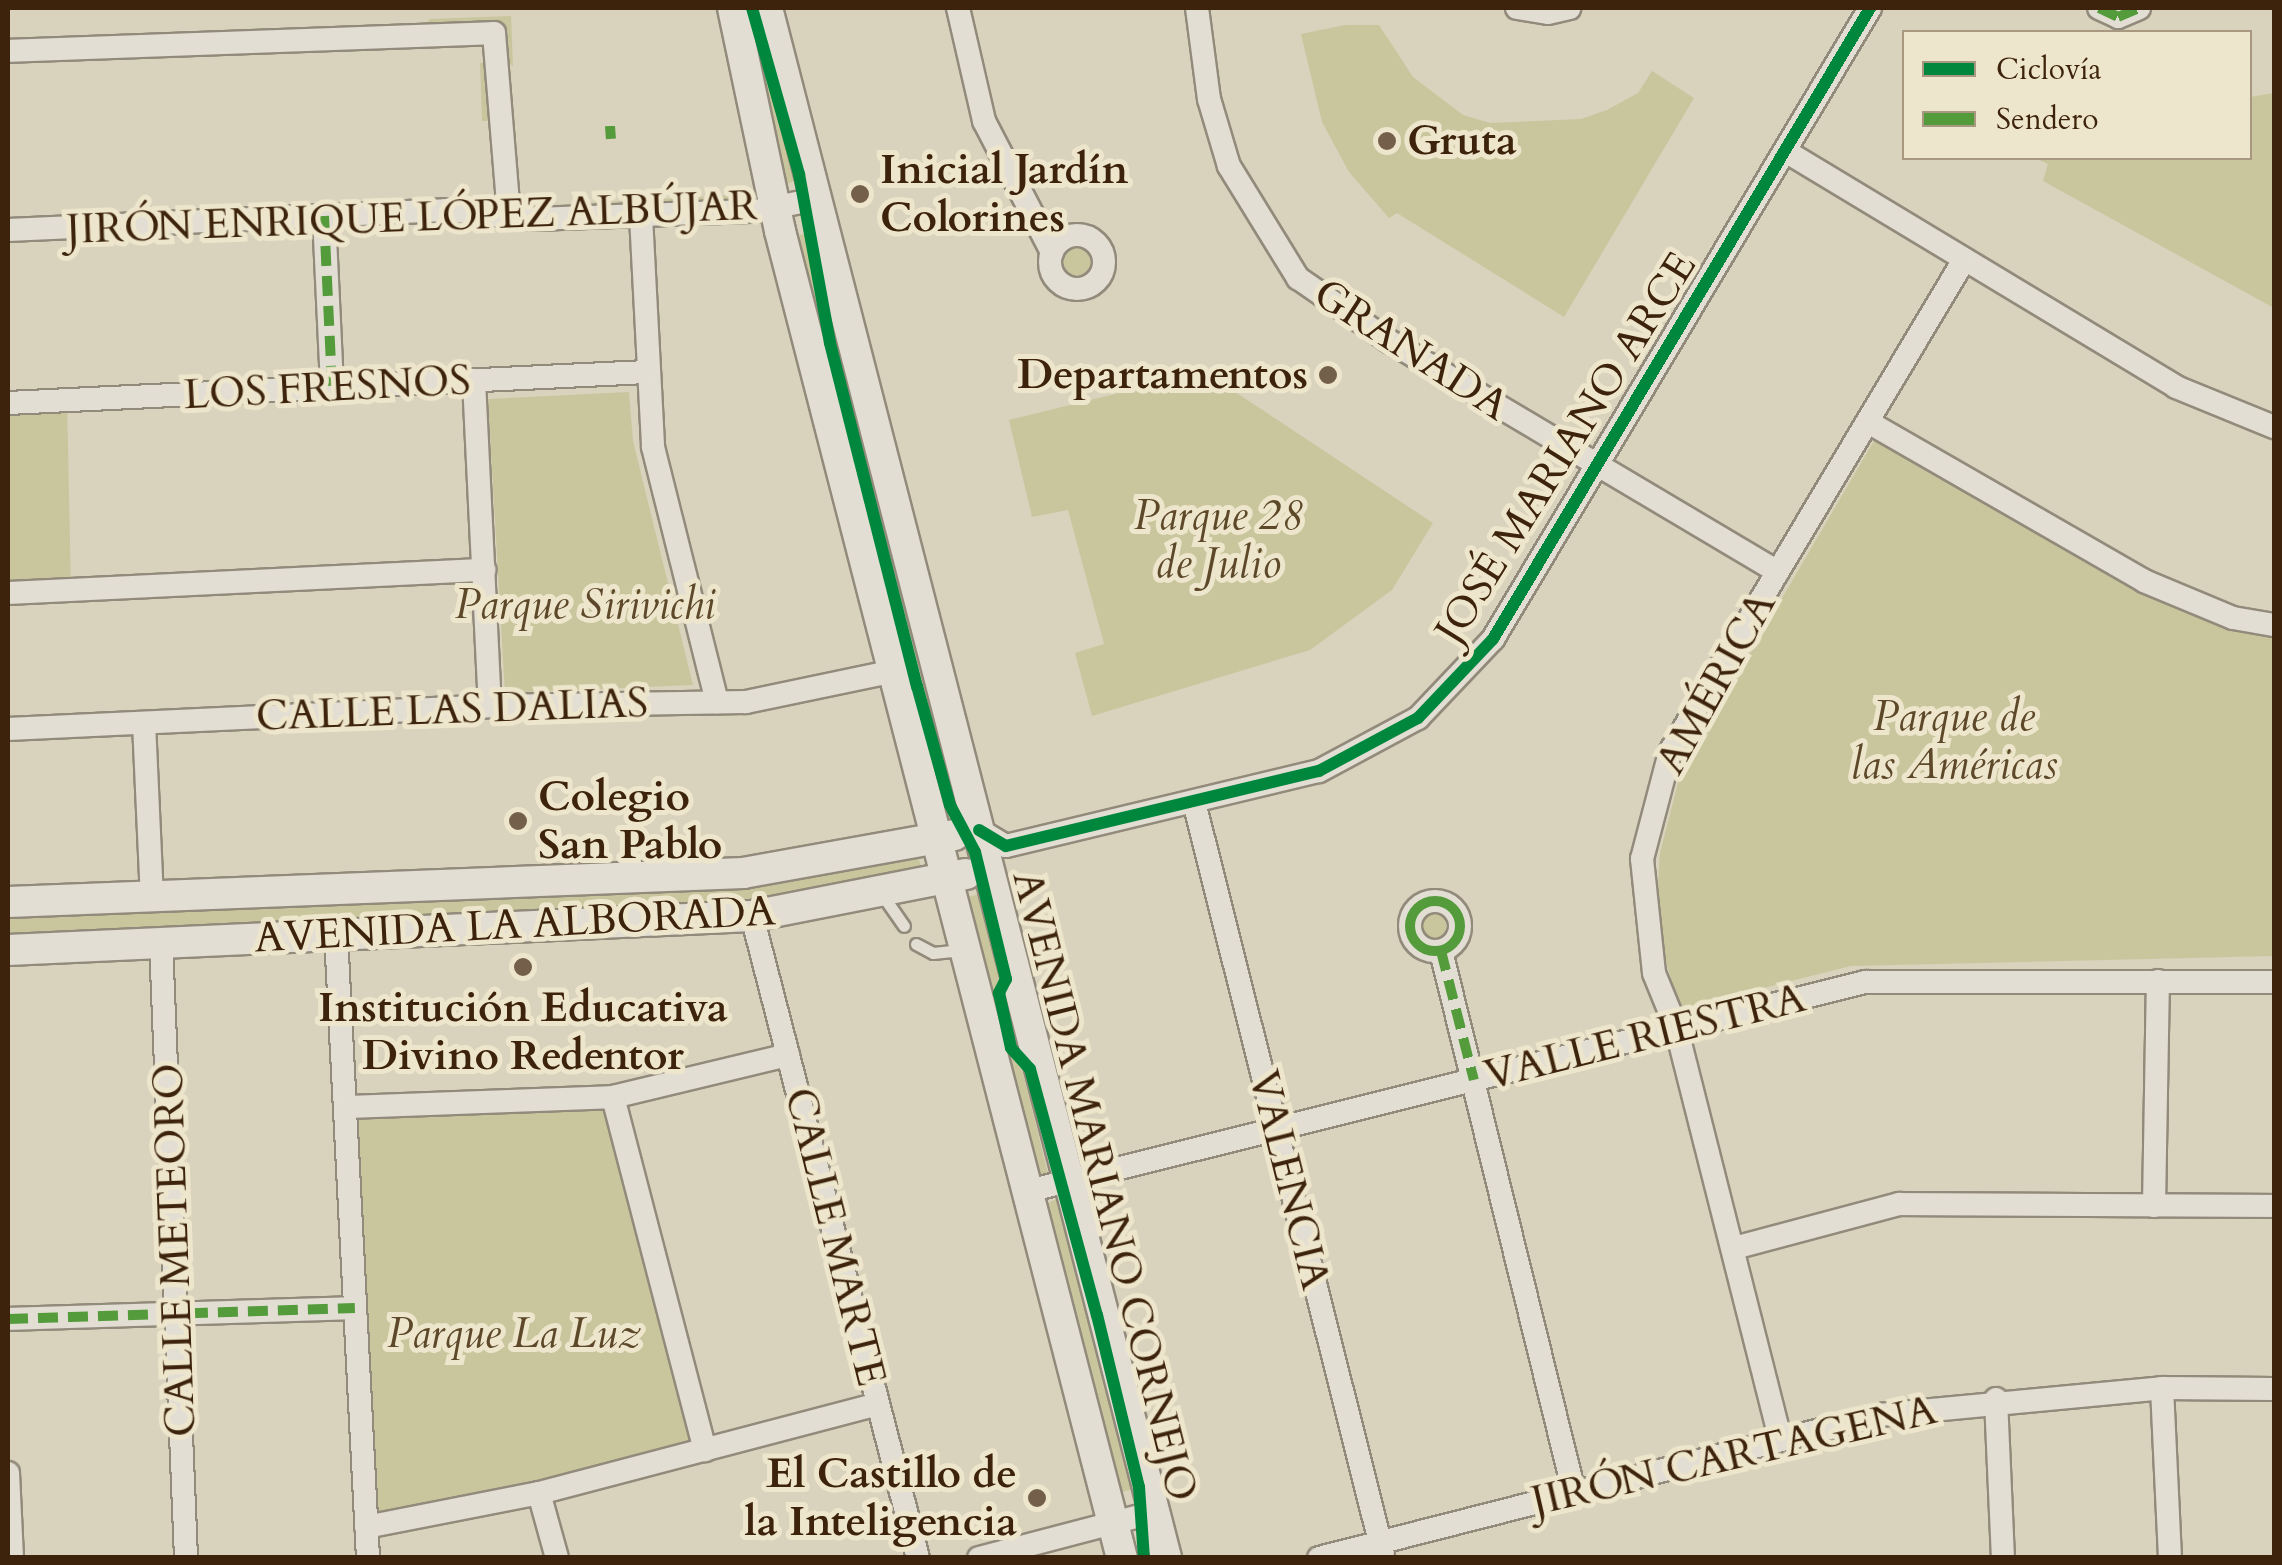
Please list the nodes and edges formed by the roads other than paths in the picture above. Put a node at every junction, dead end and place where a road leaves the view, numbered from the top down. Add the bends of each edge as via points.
1 (733, 8) edge
2 (766, 8) edge
3 (958, 8) edge
4 (1197, 8) edge
5 (1518, 8) edge
6 (1569, 8) edge
7 (1870, 8) edge
8 (2098, 8) edge
9 (2139, 8) edge
10 (8, 52) edge
11 (1787, 152) junction
12 (816, 199) junction
13 (776, 208) junction
14 (509, 215) junction
15 (324, 216) junction
16 (641, 216) junction
17 (8, 230) edge
18 (1058, 245) dead end
19 (1964, 260) junction
20 (646, 372) junction
21 (474, 380) junction
22 (332, 387) junction
23 (8, 403) edge
24 (1868, 422) junction
25 (2274, 426) edge
26 (1600, 468) junction
27 (484, 570) junction
28 (1778, 572) junction
29 (8, 593) edge
30 (2274, 625) edge
31 (894, 671) junction
32 (717, 702) junction
33 (490, 706) junction
34 (144, 723) junction
35 (8, 729) edge
36 (1194, 802) junction
37 (978, 830) junction
38 (937, 838) junction
39 (997, 857) junction
40 (948, 878) junction
41 (881, 893) junction
42 (152, 896) junction
43 (8, 902) edge
44 (752, 916) junction
45 (904, 926) dead end
46 (336, 935) junction
47 (162, 943) junction
48 (916, 944) dead end
49 (966, 949) junction
50 (8, 950) edge
51 (1441, 951) dead end
52 (2158, 981) junction
53 (2274, 982) edge
54 (1676, 1026) junction
55 (788, 1055) junction
56 (1474, 1080) junction
57 (613, 1097) junction
58 (346, 1107) junction
59 (1276, 1130) junction
60 (1068, 1181) junction
61 (1028, 1192) junction
62 (2154, 1206) junction
63 (2274, 1206) edge
64 (1734, 1248) junction
65 (354, 1308) junction
66 (180, 1316) junction
67 (8, 1319) edge
68 (2162, 1388) junction
69 (2274, 1389) edge
70 (1996, 1399) junction
71 (878, 1404) junction
72 (1780, 1438) junction
73 (705, 1450) junction
74 (8, 1473) edge
75 (1574, 1492) junction
76 (540, 1493) junction
77 (1154, 1512) junction
78 (1114, 1522) junction
79 (366, 1527) junction
80 (1382, 1550) edge
81 (12, 1558) edge
82 (186, 1558) edge
83 (368, 1558) edge
84 (557, 1558) edge
85 (918, 1558) edge
86 (979, 1558) edge
87 (1122, 1558) edge
88 (1166, 1558) edge
89 (1319, 1558) edge
90 (2003, 1558) edge
91 (2170, 1558) edge

1 - 13 main road, AVENIDA MARIANO CORNEJO
2 - 12 main road, AVENIDA MARIANO CORNEJO
3 - 18 street via 984,121
4 - 26 street, GRANADA via 1209,100 1229,166 1298,278
5 - 6 street
7 - 11 street, JOSÉ MARIANO ARCE
8 - 9 street via 2118,17
10 - 14 street via 494,33
11 - 19 street
11 - 26 street, JOSÉ MARIANO ARCE
12 - 13 street, JIRÓN ENRIQUE LÓPEZ ALBÚJAR
12 - 37 main road, AVENIDA MARIANO CORNEJO
13 - 16 street, JIRÓN ENRIQUE LÓPEZ ALBÚJAR
13 - 31 main road, AVENIDA MARIANO CORNEJO
14 - 15 street, JIRÓN ENRIQUE LÓPEZ ALBÚJAR via 446,210
14 - 16 street, JIRÓN ENRIQUE LÓPEZ ALBÚJAR
15 - 17 street, JIRÓN ENRIQUE LÓPEZ ALBÚJAR
15 - 22 street
16 - 20 street
19 - 24 street, AMÉRICA
19 - 25 street via 2190,394
20 - 21 street, LOS FRESNOS
20 - 32 street via 654,447
21 - 22 street, LOS FRESNOS
21 - 27 street
22 - 23 street, LOS FRESNOS
24 - 28 street, AMÉRICA
24 - 30 street via 2144,581 2233,618
26 - 28 street, GRANADA
26 - 36 street, JOSÉ MARIANO ARCE via 1477,662 1418,718 1350,760
27 - 29 street
27 - 33 street
28 - 54 street, AMÉRICA via 1670,752 1647,826 1646,934
31 - 32 street, CALLE LAS DALIAS via 777,698
31 - 38 main road, AVENIDA MARIANO CORNEJO
32 - 33 street, CALLE LAS DALIAS
33 - 34 street, CALLE LAS DALIAS
34 - 35 street, CALLE LAS DALIAS
34 - 42 street
36 - 39 street, JOSÉ MARIANO ARCE
36 - 59 street, VALENCIA
37 - 38 main road, AVENIDA LA ALBORADA
37 - 39 main road, AVENIDA MARIANO CORNEJO
38 - 40 main road, AVENIDA MARIANO CORNEJO
38 - 42 main road, AVENIDA LA ALBORADA via 742,873
39 - 40 main road, AVENIDA LA ALBORADA
39 - 60 main road, AVENIDA MARIANO CORNEJO
40 - 41 main road, AVENIDA LA ALBORADA
40 - 49 main road, AVENIDA MARIANO CORNEJO
41 - 44 main road, AVENIDA LA ALBORADA
41 - 45 lane
42 - 43 main road, AVENIDA LA ALBORADA
44 - 46 main road, AVENIDA LA ALBORADA
44 - 55 street, CALLE MARTE
46 - 47 main road, AVENIDA LA ALBORADA
46 - 58 street
47 - 50 main road, AVENIDA LA ALBORADA
47 - 66 street, CALLE METEORO
48 - 49 lane via 932,953
49 - 61 main road, AVENIDA MARIANO CORNEJO
51 - 56 street
52 - 53 street, VALLE RIESTRA
52 - 54 street, VALLE RIESTRA via 1865,982
52 - 62 street
54 - 56 street, VALLE RIESTRA
54 - 64 street, AMÉRICA
55 - 57 street
55 - 71 street, CALLE MARTE
56 - 59 street, VALLE RIESTRA
56 - 75 street
57 - 58 street
57 - 73 street
58 - 65 street
59 - 60 street, VALLE RIESTRA
59 - 80 street, VALENCIA
60 - 61 street, VALLE RIESTRA
60 - 77 main road, AVENIDA MARIANO CORNEJO
61 - 78 main road, AVENIDA MARIANO CORNEJO
62 - 63 street
62 - 64 street via 1898,1204
64 - 72 street, AMÉRICA
65 - 66 street
65 - 79 street
66 - 67 street
66 - 82 street, CALLE METEORO
68 - 69 street, JIRÓN CARTAGENA
68 - 70 street, JIRÓN CARTAGENA
68 - 91 street
70 - 72 street, JIRÓN CARTAGENA via 1879,1415
70 - 90 street
71 - 73 street
71 - 85 street, CALLE MARTE
72 - 75 street, JIRÓN CARTAGENA
73 - 76 street
74 - 81 street
75 - 80 street, JIRÓN CARTAGENA
76 - 79 street
76 - 84 street
77 - 78 street
77 - 88 main road, AVENIDA MARIANO CORNEJO
78 - 86 street
78 - 87 main road, AVENIDA MARIANO CORNEJO
79 - 83 street
80 - 89 street, JIRÓN CARTAGENA

